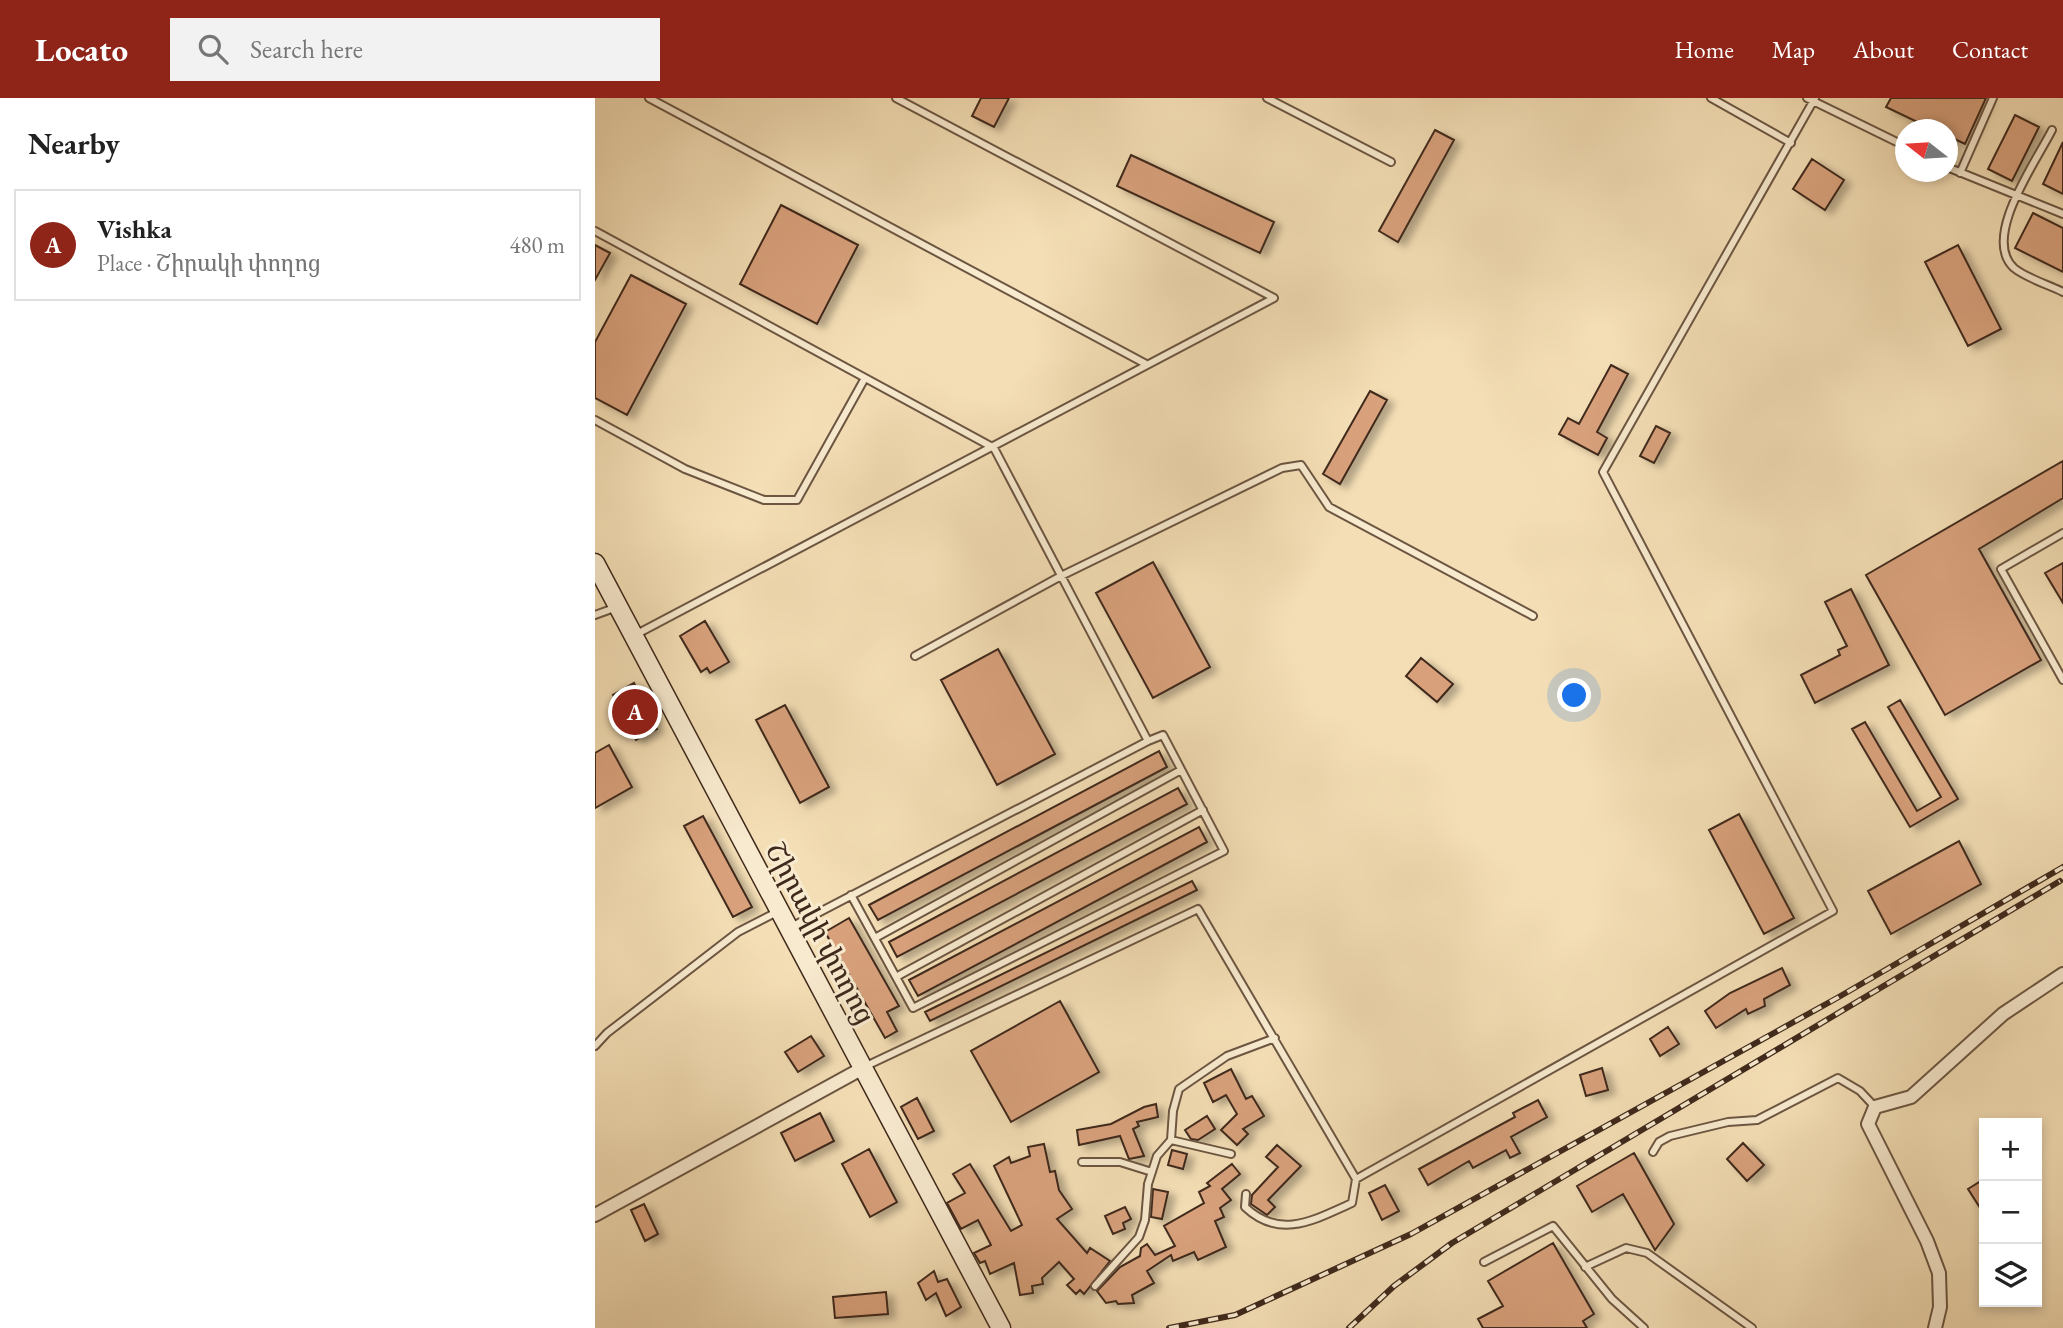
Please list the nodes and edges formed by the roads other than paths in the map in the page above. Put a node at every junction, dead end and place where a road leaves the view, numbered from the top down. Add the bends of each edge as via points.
1 (649, 98) edge
2 (896, 98) edge
3 (1267, 98) edge
4 (1711, 98) edge
5 (1993, 98) edge
6 (1812, 99) edge
7 (1722, 100) edge
8 (2052, 130) dead end
9 (1895, 140) edge
10 (1791, 143) junction
11 (1391, 162) dead end
12 (1960, 173) joint
13 (2019, 195) junction
14 (2063, 214) edge
15 (595, 231) edge
16 (2063, 292) edge
17 (1146, 364) junction
18 (865, 378) junction
19 (595, 420) edge
20 (994, 449) junction
21 (2063, 533) edge
22 (595, 563) edge
23 (1061, 576) junction
24 (595, 578) edge
25 (608, 610) edge
26 (1533, 616) dead end
27 (631, 638) junction
28 (915, 656) dead end
29 (2063, 680) edge
30 (1149, 741) junction
31 (1181, 770) junction
32 (1203, 810) junction
33 (851, 895) junction
34 (776, 912) junction
35 (785, 930) junction
36 (875, 938) junction
37 (2063, 974) edge
38 (896, 977) junction
39 (1275, 1038) junction
40 (595, 1046) edge
41 (860, 1069) junction
42 (1875, 1107) junction
43 (1171, 1140) junction
44 (1653, 1152) dead end
45 (1231, 1154) dead end
46 (1082, 1162) dead end
47 (1152, 1172) junction
48 (1356, 1179) junction
49 (1247, 1194) dead end
50 (595, 1215) edge
51 (1484, 1262) dead end
52 (1585, 1267) junction
53 (1095, 1286) dead end
54 (982, 1298) junction
55 (995, 1328) edge
56 (1002, 1328) edge
57 (1644, 1328) edge
58 (1752, 1328) edge
59 (1935, 1328) edge

1 - 17 lane
2 - 17 lane via 1274,298
3 - 11 lane
4 - 7 lane
5 - 12 lane
6 - 9 lane
6 - 10 lane
7 - 10 lane
8 - 13 lane
10 - 48 lane via 1603,472 1833,911
12 - 13 lane
13 - 14 lane
13 - 16 lane via 2004,223 2001,247 2014,268
15 - 18 lane
17 - 20 lane
18 - 19 lane via 797,500 764,500 685,468
18 - 20 lane
20 - 23 lane
20 - 27 lane
21 - 29 lane via 2001,569
22 - 25 main road, Շիրակի փողոց
23 - 26 lane via 1282,468 1301,465 1329,507
23 - 28 lane
23 - 30 lane
24 - 25 main road, Շիրակի փողոց
25 - 27 main road, Շիրակի փողոց
27 - 34 main road, Շիրակի փողոց
30 - 31 lane via 1163,735
30 - 33 lane
31 - 32 lane
31 - 36 lane
32 - 38 lane
32 - 38 lane via 1224,851 913,1008
33 - 35 lane
33 - 36 lane
34 - 35 main road, Շիրակի փողոց
34 - 40 lane via 738,932
35 - 41 main road, Շիրակի փողոց
36 - 38 lane
37 - 42 street via 2003,1014 1912,1097
39 - 41 lane via 1198,909
39 - 43 lane via 1227,1056 1179,1089
39 - 48 lane
41 - 50 street
41 - 54 main road, Շիրակի փողոց
42 - 44 lane via 1838,1078 1757,1120 1669,1136 1658,1142
42 - 59 street via 1868,1124 1939,1272
43 - 45 lane
43 - 47 lane via 1157,1156
46 - 47 lane via 1120,1162
47 - 53 lane via 1139,1237
48 - 49 lane via 1352,1203 1308,1222 1277,1226 1266,1222 1245,1207
51 - 52 lane via 1553,1226
52 - 57 lane
52 - 58 lane via 1626,1248 1647,1253
54 - 55 main road, Շիրակի փողոց
54 - 56 main road, Շիրակի փողոց

